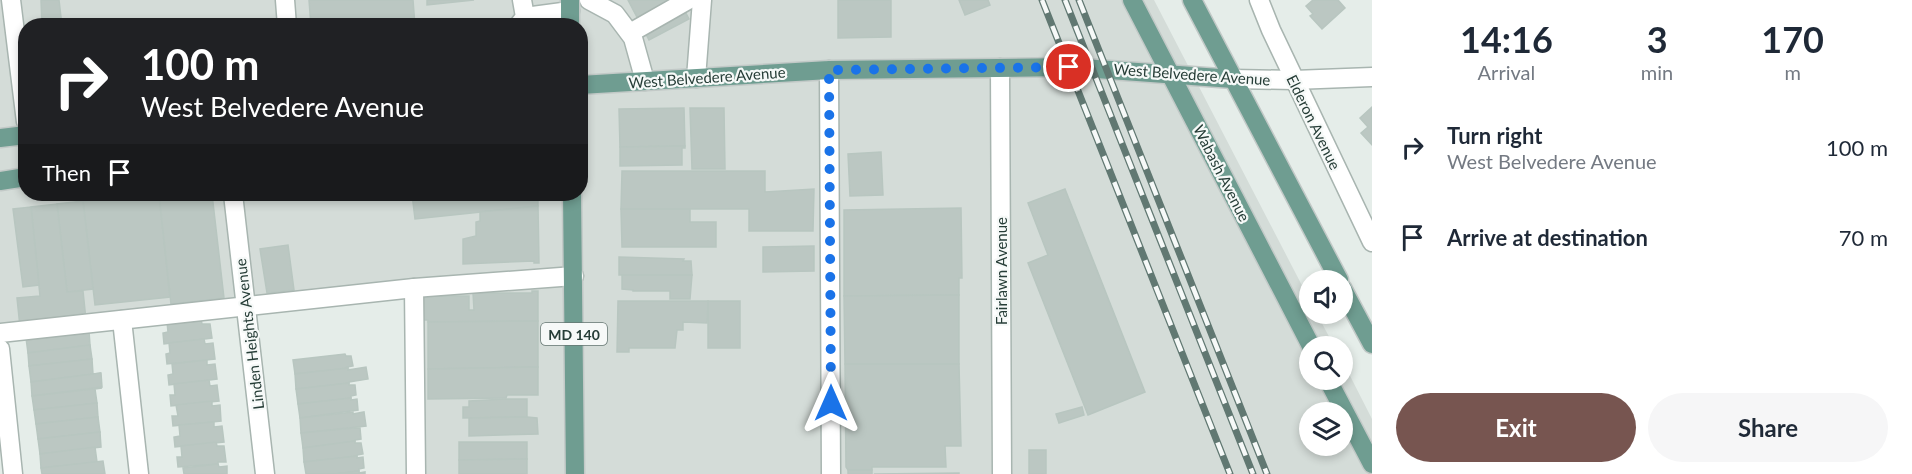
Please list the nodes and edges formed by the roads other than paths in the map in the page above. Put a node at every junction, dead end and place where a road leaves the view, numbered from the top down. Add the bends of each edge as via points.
1 (11, 0) edge
2 (285, 0) edge
3 (589, 0) edge
4 (688, 0) edge
5 (702, 0) edge
6 (1132, 0) edge
7 (1192, 0) edge
8 (1259, 0) edge
9 (570, 12) edge
10 (521, 14) edge
11 (286, 18) edge
12 (630, 33) junction
13 (18, 57) edge
14 (1000, 68) junction
15 (829, 70) junction
16 (1171, 75) junction
17 (1372, 77) edge
18 (696, 78) junction
19 (1233, 79) junction
20 (1294, 80) junction
21 (645, 81) junction
22 (588, 85) edge
23 (18, 136) edge
24 (0, 138) edge
25 (18, 178) edge
26 (0, 181) edge
27 (234, 201) edge
28 (572, 201) edge
29 (1372, 242) edge
30 (1334, 270) edge
31 (574, 276) junction
32 (414, 288) junction
33 (245, 306) junction
34 (1353, 309) edge
35 (122, 320) junction
36 (0, 333) edge
37 (1306, 336) edge
38 (1372, 345) edge
39 (0, 350) edge
40 (1333, 390) edge
41 (1372, 464) edge
42 (13, 474) edge
43 (139, 474) edge
44 (265, 474) edge
45 (416, 474) edge
46 (575, 474) edge
47 (831, 474) edge
48 (1002, 474) edge

1 - 13 street
2 - 11 street
3 - 12 street via 615,14
4 - 12 street
5 - 18 street
6 - 16 main road, Wabash Avenue
7 - 19 main road
8 - 20 street, Elderon Avenue
9 - 10 street
12 - 21 street
14 - 15 main road, West Belvedere Avenue
14 - 16 main road, West Belvedere Avenue via 1085,67
14 - 48 street, Fairlawn Avenue
15 - 18 main road, West Belvedere Avenue
15 - 47 street
16 - 19 main road, West Belvedere Avenue
16 - 37 main road, Wabash Avenue
17 - 20 street, West Belvedere Avenue
18 - 21 main road, West Belvedere Avenue
19 - 20 street, West Belvedere Avenue
19 - 30 main road
20 - 29 street, Elderon Avenue
21 - 22 main road, West Belvedere Avenue
23 - 24 main road
25 - 26 main road
27 - 33 street, Linden Heights Avenue
28 - 31 main road, MD 140
31 - 32 street
31 - 46 main road, MD 140
32 - 33 street
32 - 45 street
33 - 35 street
33 - 44 street, Linden Heights Avenue
34 - 38 main road
35 - 36 street
35 - 43 street
39 - 42 street
40 - 41 main road

